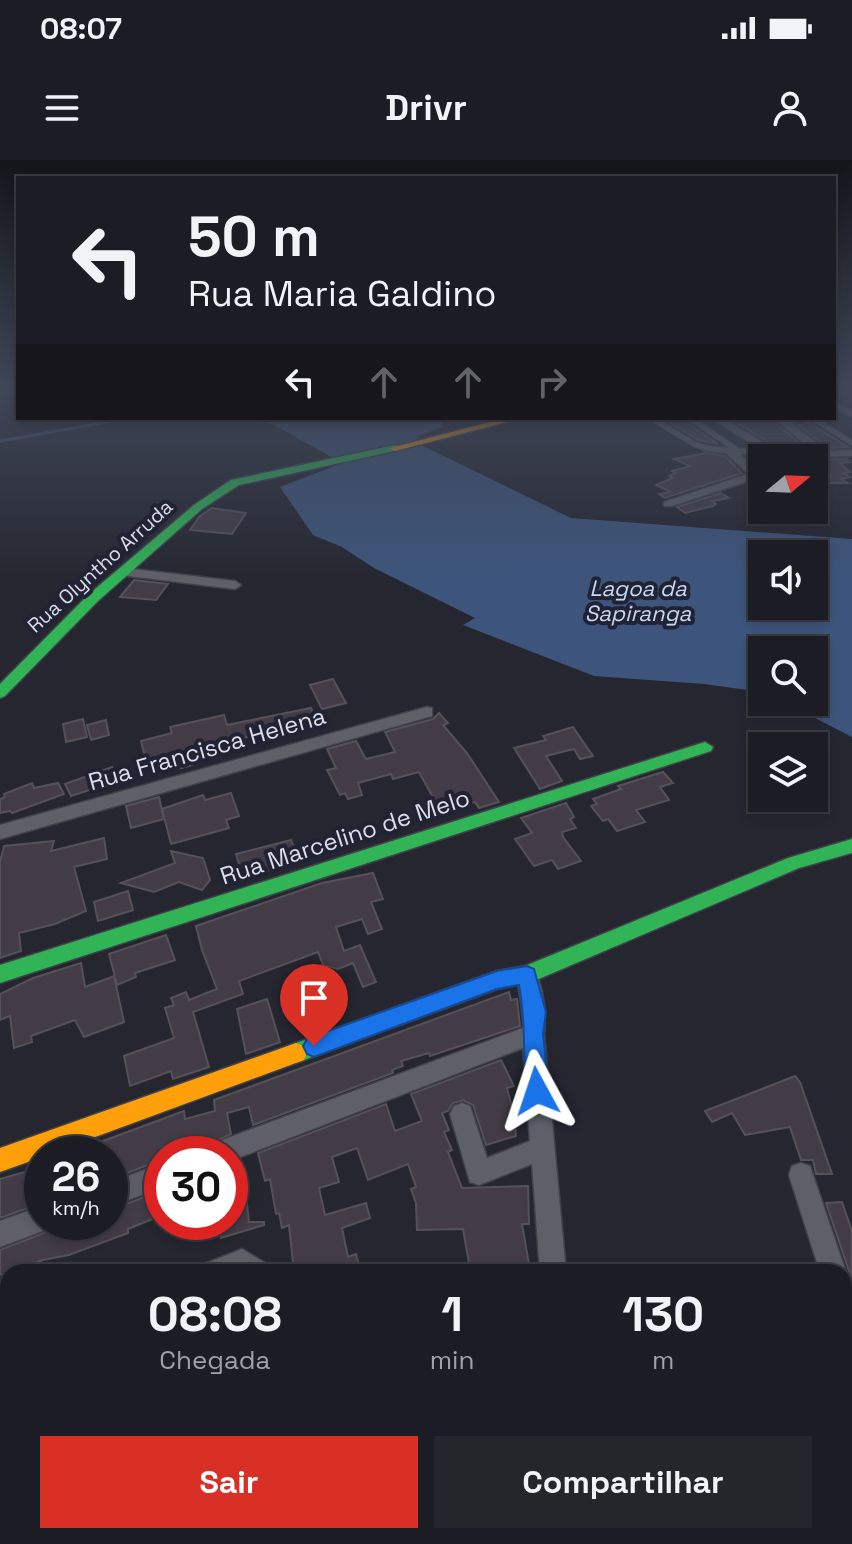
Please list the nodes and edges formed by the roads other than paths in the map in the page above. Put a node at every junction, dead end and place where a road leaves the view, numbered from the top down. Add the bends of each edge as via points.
1 (373, 453) edge
2 (736, 453) edge
3 (852, 453) edge
4 (828, 454) edge
5 (668, 504) dead end
6 (124, 572) junction
7 (235, 585) dead end
8 (0, 693) edge
9 (427, 712) dead end
10 (705, 747) dead end
11 (0, 832) edge
12 (852, 846) edge
13 (0, 974) edge
14 (527, 975) junction
15 (533, 1034) junction
16 (462, 1114) dead end
17 (248, 1142) edge
18 (542, 1148) junction
19 (0, 1160) edge
20 (801, 1175) dead end
21 (24, 1225) edge
22 (0, 1234) edge
23 (552, 1264) edge
24 (830, 1264) edge

1 - 6 street, Rua Olyntho Arruda via 235,482
2 - 5 street via 754,476
3 - 4 street
6 - 7 street
6 - 8 street, Rua Olyntho Arruda
9 - 11 street, Rua Francisca Helena
10 - 13 street, Rua Marcelino de Melo
12 - 14 street via 794,863
14 - 15 street via 535,1012
14 - 19 street via 497,980
15 - 17 street
15 - 18 street
16 - 18 street via 479,1173
18 - 23 street
20 - 24 street
21 - 22 street

